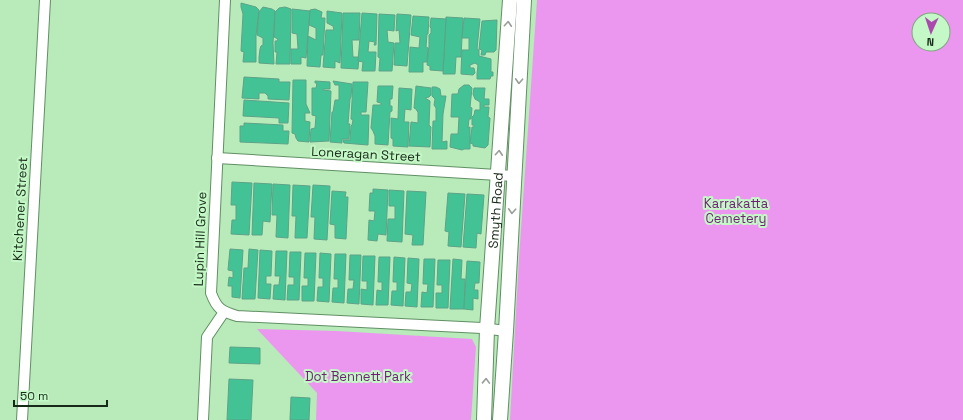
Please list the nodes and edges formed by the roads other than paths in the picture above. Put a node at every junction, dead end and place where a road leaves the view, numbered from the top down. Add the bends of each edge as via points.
1 (44, 0) edge
2 (225, 0) edge
3 (510, 0) edge
4 (524, 0) edge
5 (217, 158) junction
6 (498, 174) junction
7 (514, 176) junction
8 (224, 312) junction
9 (487, 329) junction
10 (506, 331) junction
11 (22, 420) edge
12 (203, 420) edge
13 (484, 420) edge
14 (500, 420) edge

1 - 11 street, Kitchener Street
2 - 5 street, Lupin Hill Grove
6 -> 3 main road, Smyth Road
4 -> 7 main road, Smyth Road
5 - 6 street, Loneragan Street
5 - 8 street, Lupin Hill Grove via 211,293 215,304
6 - 7 street, Loneragan Street
6 - 9 main road, Smyth Road
7 -> 10 main road, Smyth Road
8 - 9 street via 237,316
8 - 12 street via 207,337
9 - 10 street
13 -> 9 main road, Smyth Road
10 - 14 main road, Smyth Road

